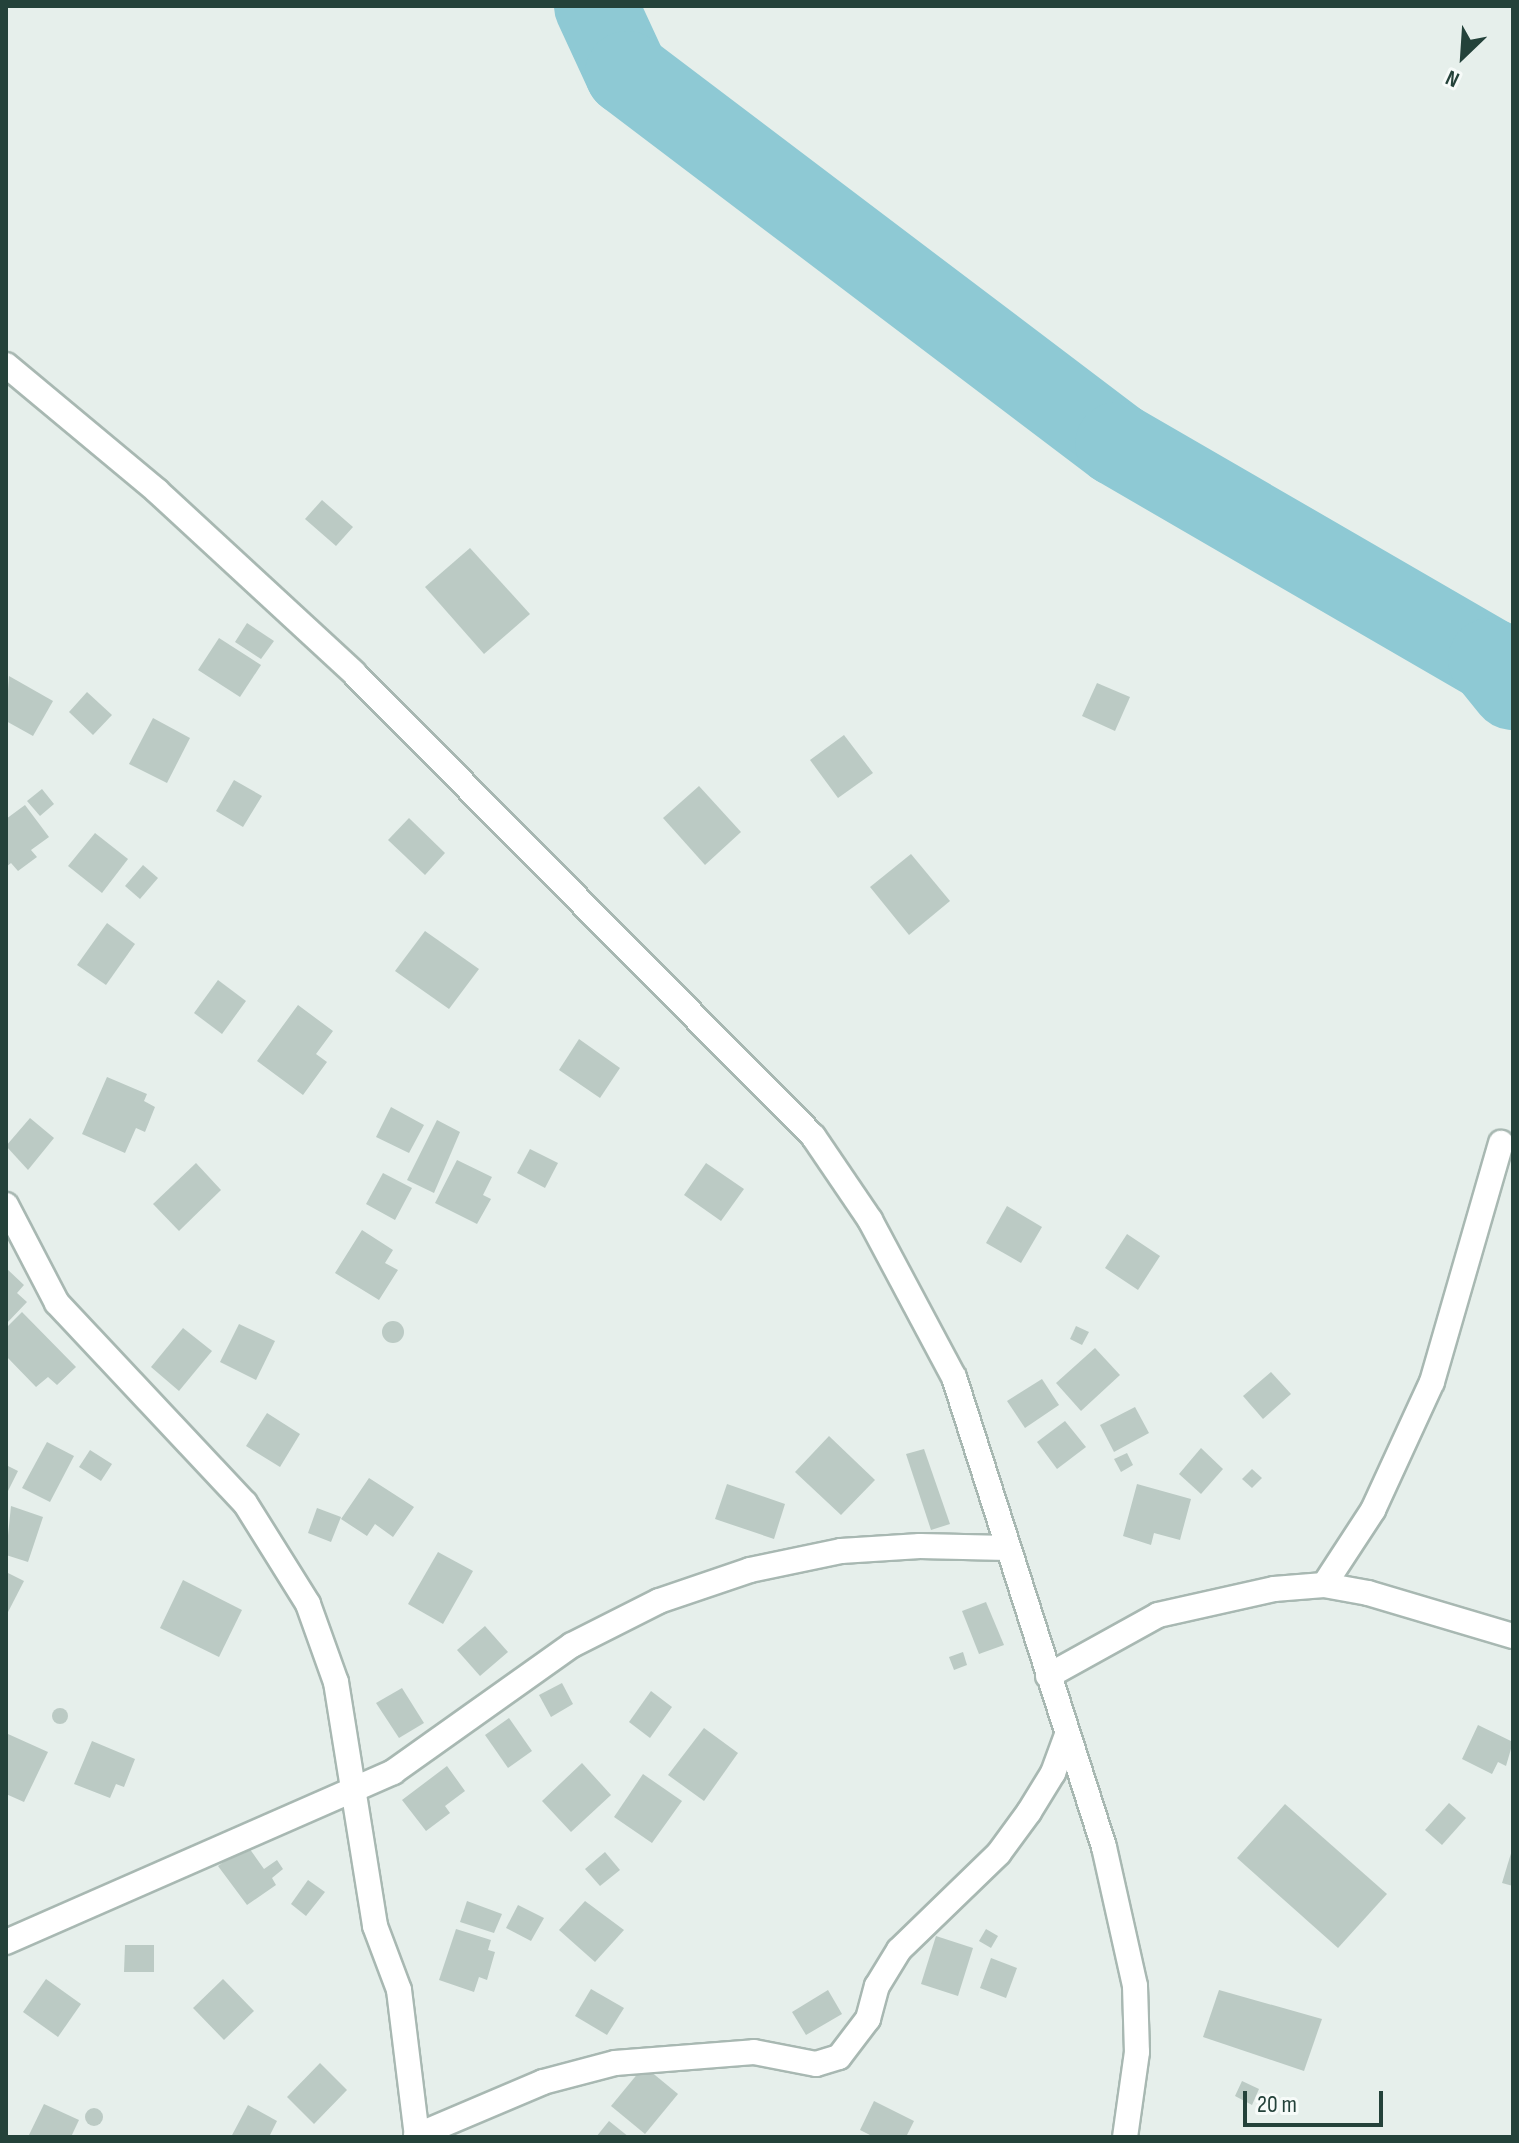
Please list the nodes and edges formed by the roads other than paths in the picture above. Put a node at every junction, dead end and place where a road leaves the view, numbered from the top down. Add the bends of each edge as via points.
1 (6, 365) edge
2 (1501, 1143) dead end
3 (6, 1205) edge
4 (1007, 1548) junction
5 (1324, 1585) junction
6 (1513, 1636) edge
7 (1048, 1676) junction
8 (1067, 1735) junction
9 (352, 1789) junction
10 (6, 1942) edge
11 (416, 2136) edge
12 (1125, 2137) edge

1 - 4 street via 157,491 354,673 813,1136 907,1282 954,1377
2 - 5 street via 1432,1382 1373,1510
3 - 9 street via 57,1303 216,1470 276,1550 308,1604 336,1682
4 - 7 street
4 - 9 street via 841,1551 750,1570 659,1601 572,1645 393,1772
5 - 6 street
5 - 7 street via 1274,1589 1158,1615
7 - 8 street
8 - 11 street via 1053,1773 1029,1812 999,1853 899,1950 877,1986 868,2019 839,2057 816,2064 754,2052 615,2063 543,2082
8 - 12 street via 1104,1847 1135,1986 1137,2052
9 - 10 street
9 - 11 street via 375,1926 399,1990

